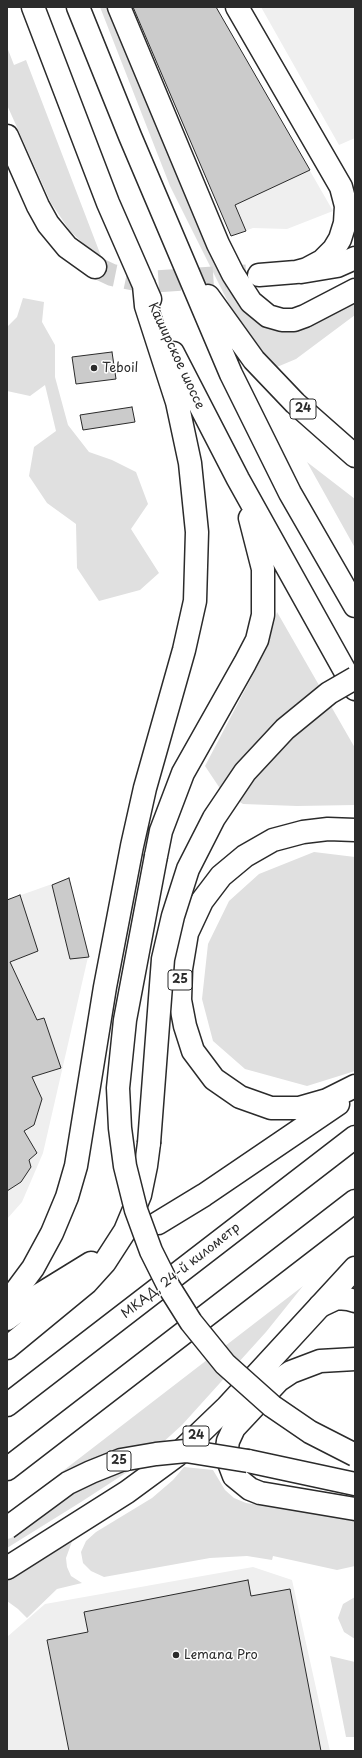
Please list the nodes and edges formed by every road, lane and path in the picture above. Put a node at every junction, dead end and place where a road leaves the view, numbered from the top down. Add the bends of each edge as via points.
1 (32, 7) edge
2 (78, 7) edge
3 (119, 7) edge
4 (237, 7) edge
5 (7, 136) edge
6 (341, 187) junction
7 (355, 204) edge
8 (355, 258) edge
9 (186, 264) junction
10 (95, 267) tunnel mouth
11 (296, 272) junction
12 (259, 275) tunnel mouth
13 (144, 285) junction
14 (355, 290) edge
15 (355, 456) edge
16 (238, 479) junction
17 (355, 606) edge
18 (355, 678) edge
19 (355, 689) edge
20 (355, 830) edge
21 (355, 1087) edge
22 (355, 1137) edge
23 (355, 1201) edge
24 (158, 1223) dead end
25 (91, 1263) dead end
26 (355, 1268) edge
27 (355, 1301) edge
28 (7, 1303) edge
29 (320, 1306) junction
30 (7, 1319) edge
31 (7, 1348) edge
32 (350, 1358) edge
33 (7, 1405) edge
34 (355, 1455) edge
35 (7, 1468) edge
36 (355, 1484) edge
37 (355, 1510) edge
38 (7, 1528) edge
39 (7, 1568) edge

1 - 13 main road, Каширское шоссе via 108,203
2 - 9 main road via 130,136
3 - 14 main road via 218,244 251,302 268,316 294,320
4 - 6 main road
5 - 10 main road via 48,224 67,247
6 - 7 main road
6 - 11 main road via 346,215 340,239 322,261
8 - 11 main road via 337,266
9 - 15 main road, 24 via 254,360 295,403
9 - 17 main road via 251,417 290,493
11 - 12 main road
13 - 16 main road, Каширское шоссе via 189,387
13 - 28 main road via 146,306 177,402 190,463 197,532 195,601 132,846 105,987 76,1166 52,1233 33,1268
16 - 19 main road, Каширское шоссе
16 - 34 main road, bridge via 264,569 263,615 257,640 246,664 183,773 161,831 125,1020 118,1088 120,1128 124,1159 136,1210 151,1251 191,1322 225,1364 272,1406 310,1432
18 - 31 main road, bridge via 330,693 285,728 246,772 214,818 188,869 173,916 163,960 149,1143 140,1195 125,1231 105,1262 86,1283
20 - 21 main road, 25 via 328,829 302,832 273,840 245,856 220,876 202,901 187,934 181,969 180,1000 193,1051 214,1079 240,1097 270,1108 299,1108
21 - 24 main road via 336,1105 204,1195
22 - 33 main road, МКАД, 24-й километр
23 - 35 main road
25 - 30 main road via 39,1295
26 - 29 main road, 24
27 - 29 main road via 337,1298
29 - 39 main road, 24 via 227,1407 176,1456 126,1492
32 - 37 main road via 305,1365 279,1380 234,1428 228,1441 226,1455 234,1476 250,1489
36 - 38 main road, 25, bridge via 248,1461 186,1451 156,1454 121,1460 91,1472 68,1484

